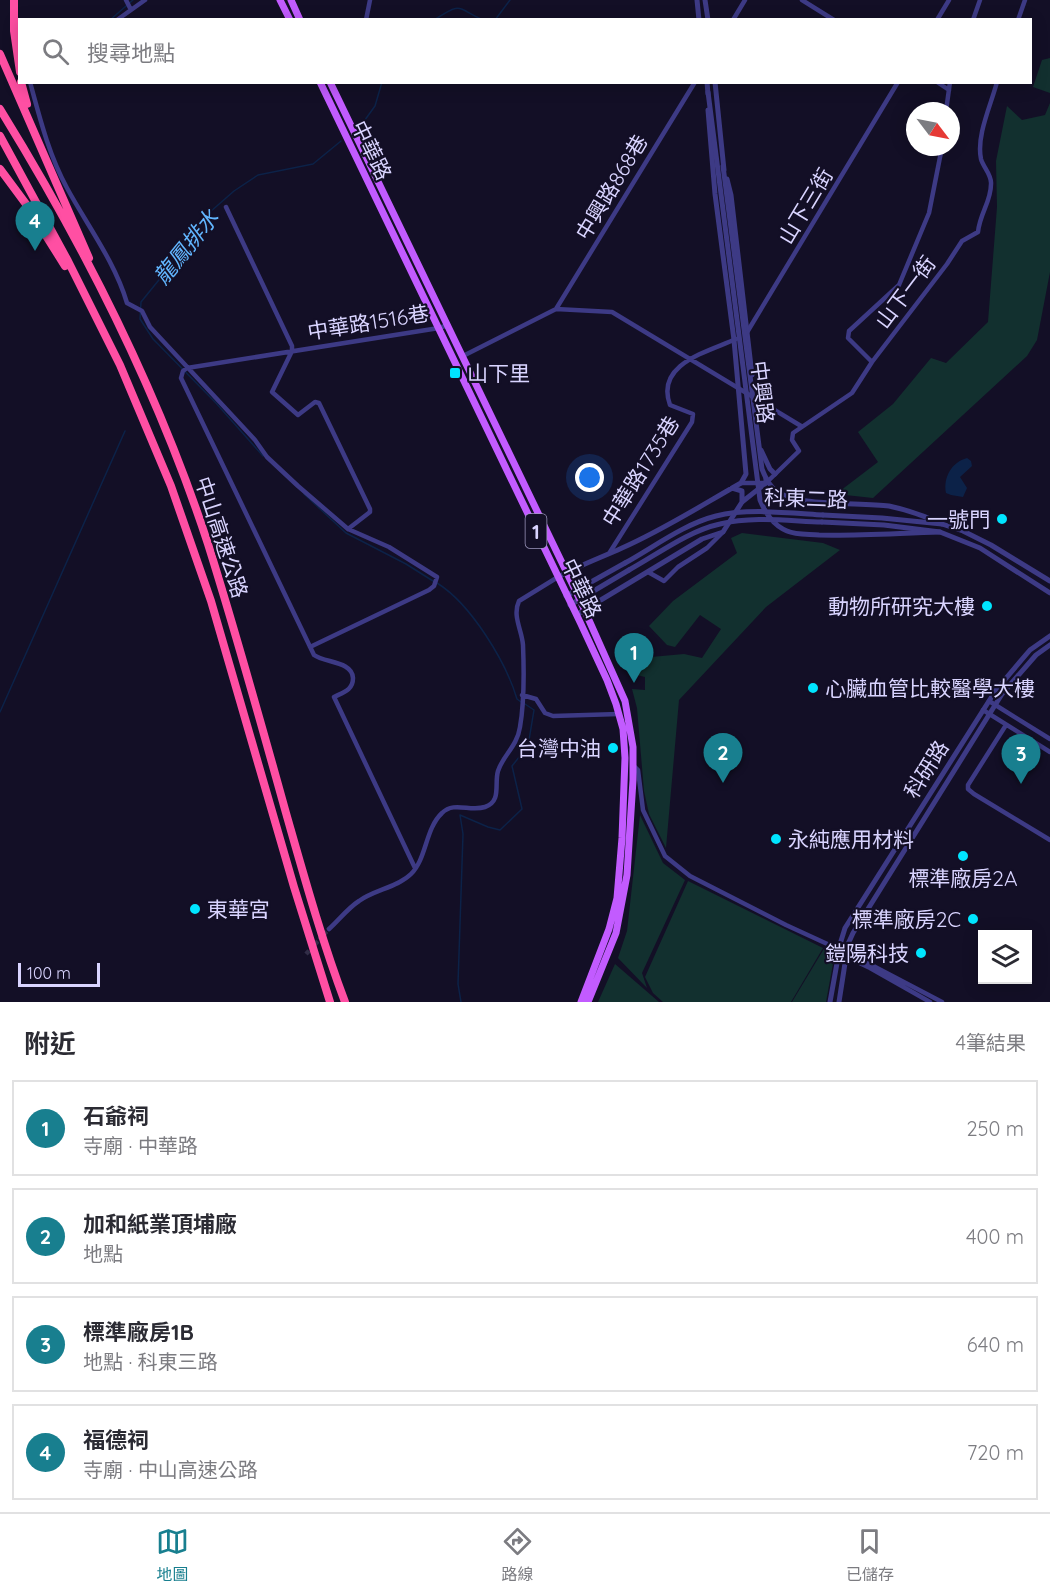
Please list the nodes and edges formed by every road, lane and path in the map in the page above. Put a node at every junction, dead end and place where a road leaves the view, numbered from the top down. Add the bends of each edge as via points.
1 (14, 0) edge
2 (126, 0) edge
3 (145, 0) edge
4 (280, 0) edge
5 (291, 0) edge
6 (370, 0) edge
7 (697, 0) edge
8 (705, 0) edge
9 (745, 0) edge
10 (802, 0) edge
11 (949, 0) edge
12 (980, 0) edge
13 (1025, 0) edge
14 (130, 7) junction
15 (119, 18) edge
16 (289, 18) edge
17 (299, 18) edge
18 (366, 18) edge
19 (699, 18) edge
20 (708, 18) edge
21 (734, 18) edge
22 (831, 18) edge
23 (938, 18) edge
24 (974, 18) edge
25 (1019, 18) edge
26 (0, 54) edge
27 (18, 58) edge
28 (22, 84) edge
29 (31, 84) edge
30 (321, 84) edge
31 (331, 84) edge
32 (694, 84) edge
33 (707, 84) edge
34 (714, 84) edge
35 (897, 84) edge
36 (940, 84) edge
37 (950, 84) edge
38 (996, 84) edge
39 (949, 90) junction
40 (708, 93) junction
41 (947, 102) edge
42 (0, 109) edge
43 (0, 136) edge
44 (42, 153) junction
45 (940, 156) edge
46 (723, 166) junction
47 (0, 169) edge
48 (226, 207) dead end
49 (96, 278) junction
50 (77, 279) junction
51 (556, 309) junction
52 (448, 325) junction
53 (439, 328) junction
54 (748, 332) junction
55 (734, 340) junction
56 (292, 351) junction
57 (463, 356) junction
58 (690, 359) junction
59 (455, 360) junction
60 (872, 362) junction
61 (187, 368) junction
62 (738, 387) junction
63 (754, 398) junction
64 (801, 426) junction
65 (762, 452) junction
66 (775, 474) junction
67 (741, 483) junction
68 (766, 483) junction
69 (732, 488) junction
70 (742, 502) junction
71 (942, 524) junction
72 (348, 529) junction
73 (940, 531) junction
74 (723, 532) junction
75 (991, 545) junction
76 (609, 552) junction
77 (987, 552) junction
78 (1025, 565) junction
79 (567, 572) junction
80 (648, 572) junction
81 (1020, 573) junction
82 (558, 578) junction
83 (1050, 581) edge
84 (577, 592) junction
85 (1050, 592) edge
86 (566, 596) junction
87 (580, 600) junction
88 (570, 605) junction
89 (585, 610) junction
90 (576, 615) junction
91 (1050, 636) edge
92 (1050, 645) edge
93 (310, 647) junction
94 (522, 696) junction
95 (989, 701) junction
96 (995, 705) junction
97 (983, 710) junction
98 (618, 714) junction
99 (628, 714) junction
100 (989, 714) junction
101 (1006, 725) junction
102 (1050, 739) edge
103 (1050, 752) edge
104 (625, 765) junction
105 (633, 765) junction
106 (1050, 840) edge
107 (415, 868) junction
108 (329, 929) tunnel mouth
109 (839, 949) junction
110 (847, 955) junction
111 (330, 1002) edge
112 (345, 1002) edge
113 (580, 1002) edge
114 (588, 1002) edge
115 (830, 1002) edge
116 (839, 1002) edge
117 (930, 1002) edge
118 (942, 1002) edge

1 - 27 highway
2 - 14 street
3 - 14 street
4 - 16 main road
5 - 17 main road
6 - 18 street
7 - 19 street
8 - 20 street
9 - 21 street
10 - 22 street
11 - 23 street
12 - 24 street
13 - 25 street
14 - 15 street
26 - 44 highway
28 - 44 highway
29 - 61 street via 45,137 63,179 127,303 142,311 150,327
30 - 53 main road, 中華路 / 1
31 - 52 main road, 中華路 / 1
32 - 51 street, 中興路868巷
33 - 40 street, 中興路
34 - 46 street, 中興路
35 - 54 street, 山下三街
36 - 39 street
37 - 39 street
38 - 60 street, 山下一街 via 981,134 981,159 992,181 978,232 962,242
39 - 41 street
40 - 55 street, 中興路 via 715,194
40 - 73 street, 中興路, bridge via 760,500 766,514 776,526 800,534
42 - 49 highway, 中山高速公路
43 - 50 highway, 中山高速公路
44 - 49 highway
45 - 60 street via 929,213 899,285 847,334
46 - 54 street, 中興路 via 731,195
46 - 71 street, 中興路, bridge via 762,469 768,483 780,493 802,500 889,506
47 - 50 highway
48 - 56 street
49 - 112 highway, 中山高速公路 via 156,407 207,543
50 - 111 highway, 中山高速公路 via 134,396 188,533
51 - 57 street
51 - 58 street via 615,313
52 - 53 street, 中華路1516巷
52 - 57 main road, 中華路 / 1
53 - 56 street, 中華路1516巷
53 - 59 main road, 中華路 / 1
54 - 55 street, 山下三街
54 - 63 street, 中興路
55 - 58 street, 山下三街
55 - 62 street, 中興路
56 - 61 street, 中華路1516巷
56 - 72 street via 272,392 297,415 319,403 370,509
57 - 59 main road
57 - 79 main road, 中華路 / 1
58 - 62 street
58 - 76 street, 中華路1735巷 via 672,374 666,394 670,405 693,414 692,422
59 - 82 main road, 中華路 / 1
60 - 64 street, 山下一街 via 852,393
61 - 72 street via 267,457
61 - 93 street via 181,378
62 - 63 street
62 - 67 street, 中興路 via 746,474
63 - 64 street
63 - 65 street, 中興路
64 - 66 street via 791,436 799,451
65 - 66 street, 中興路
65 - 68 street, 中興路
66 - 68 street
67 - 68 street
67 - 69 street
68 - 70 street
69 - 70 street via 742,491
69 - 76 street
70 - 74 street
71 - 75 street, 科東二路
71 - 84 street, 科東二路, bridge via 768,511 718,515
72 - 93 street via 389,547 437,577 436,582 429,590
73 - 77 street, 科東二路
73 - 87 street, 科東二路, bridge via 822,522 757,520 720,524 700,531
74 - 80 street via 702,539
74 - 80 street via 664,581
75 - 77 street
75 - 78 street, 科東二路
76 - 79 street
77 - 81 street, 科東二路
78 - 81 street
78 - 83 street, 科東二路
79 - 82 street
79 - 84 main road, 中華路 / 1
80 - 89 street
81 - 85 street, 科東二路
82 - 86 main road, 中華路 / 1
82 - 94 street via 517,605 523,645
84 - 86 street, 科東二路
84 - 87 main road, 中華路 / 1
86 - 88 main road, 中華路 / 1
87 - 88 street, 科東二路
87 - 89 main road, 中華路 / 1
88 - 90 main road, 中華路 / 1
89 - 90 street
89 - 99 main road, 中華路 / 1
90 - 98 main road, 中華路 / 1 via 607,680
91 - 95 street, 科研路 via 1030,650
92 - 96 street, 科研路 via 1035,655
93 - 107 street via 317,657 349,668 352,673 351,689 334,697
94 - 98 street via 536,699 545,713 553,716
94 - 107 street via 518,737 498,772 494,801 482,808 458,807 441,814
95 - 96 street
95 - 97 street, 科研路
96 - 100 street, 科研路
96 - 102 street
97 - 100 street
97 - 109 street, 科研路 via 845,928
98 - 99 street
98 - 104 main road, 中華路 / 1
99 - 105 main road, 中華路 / 1
100 - 101 street
100 - 110 street, 科研路 via 853,933
101 - 103 street
101 - 106 street via 968,789
104 - 105 street
104 - 113 main road, 中華路 / 1 via 616,898 609,928
105 - 109 street via 638,770 643,810 665,856 690,876
105 - 114 main road, 中華路 / 1 via 624,900 616,933
107 - 108 street via 407,877 356,902
109 - 110 street
109 - 115 street, 科研路
110 - 116 street, 科研路
110 - 117 street
110 - 118 street

